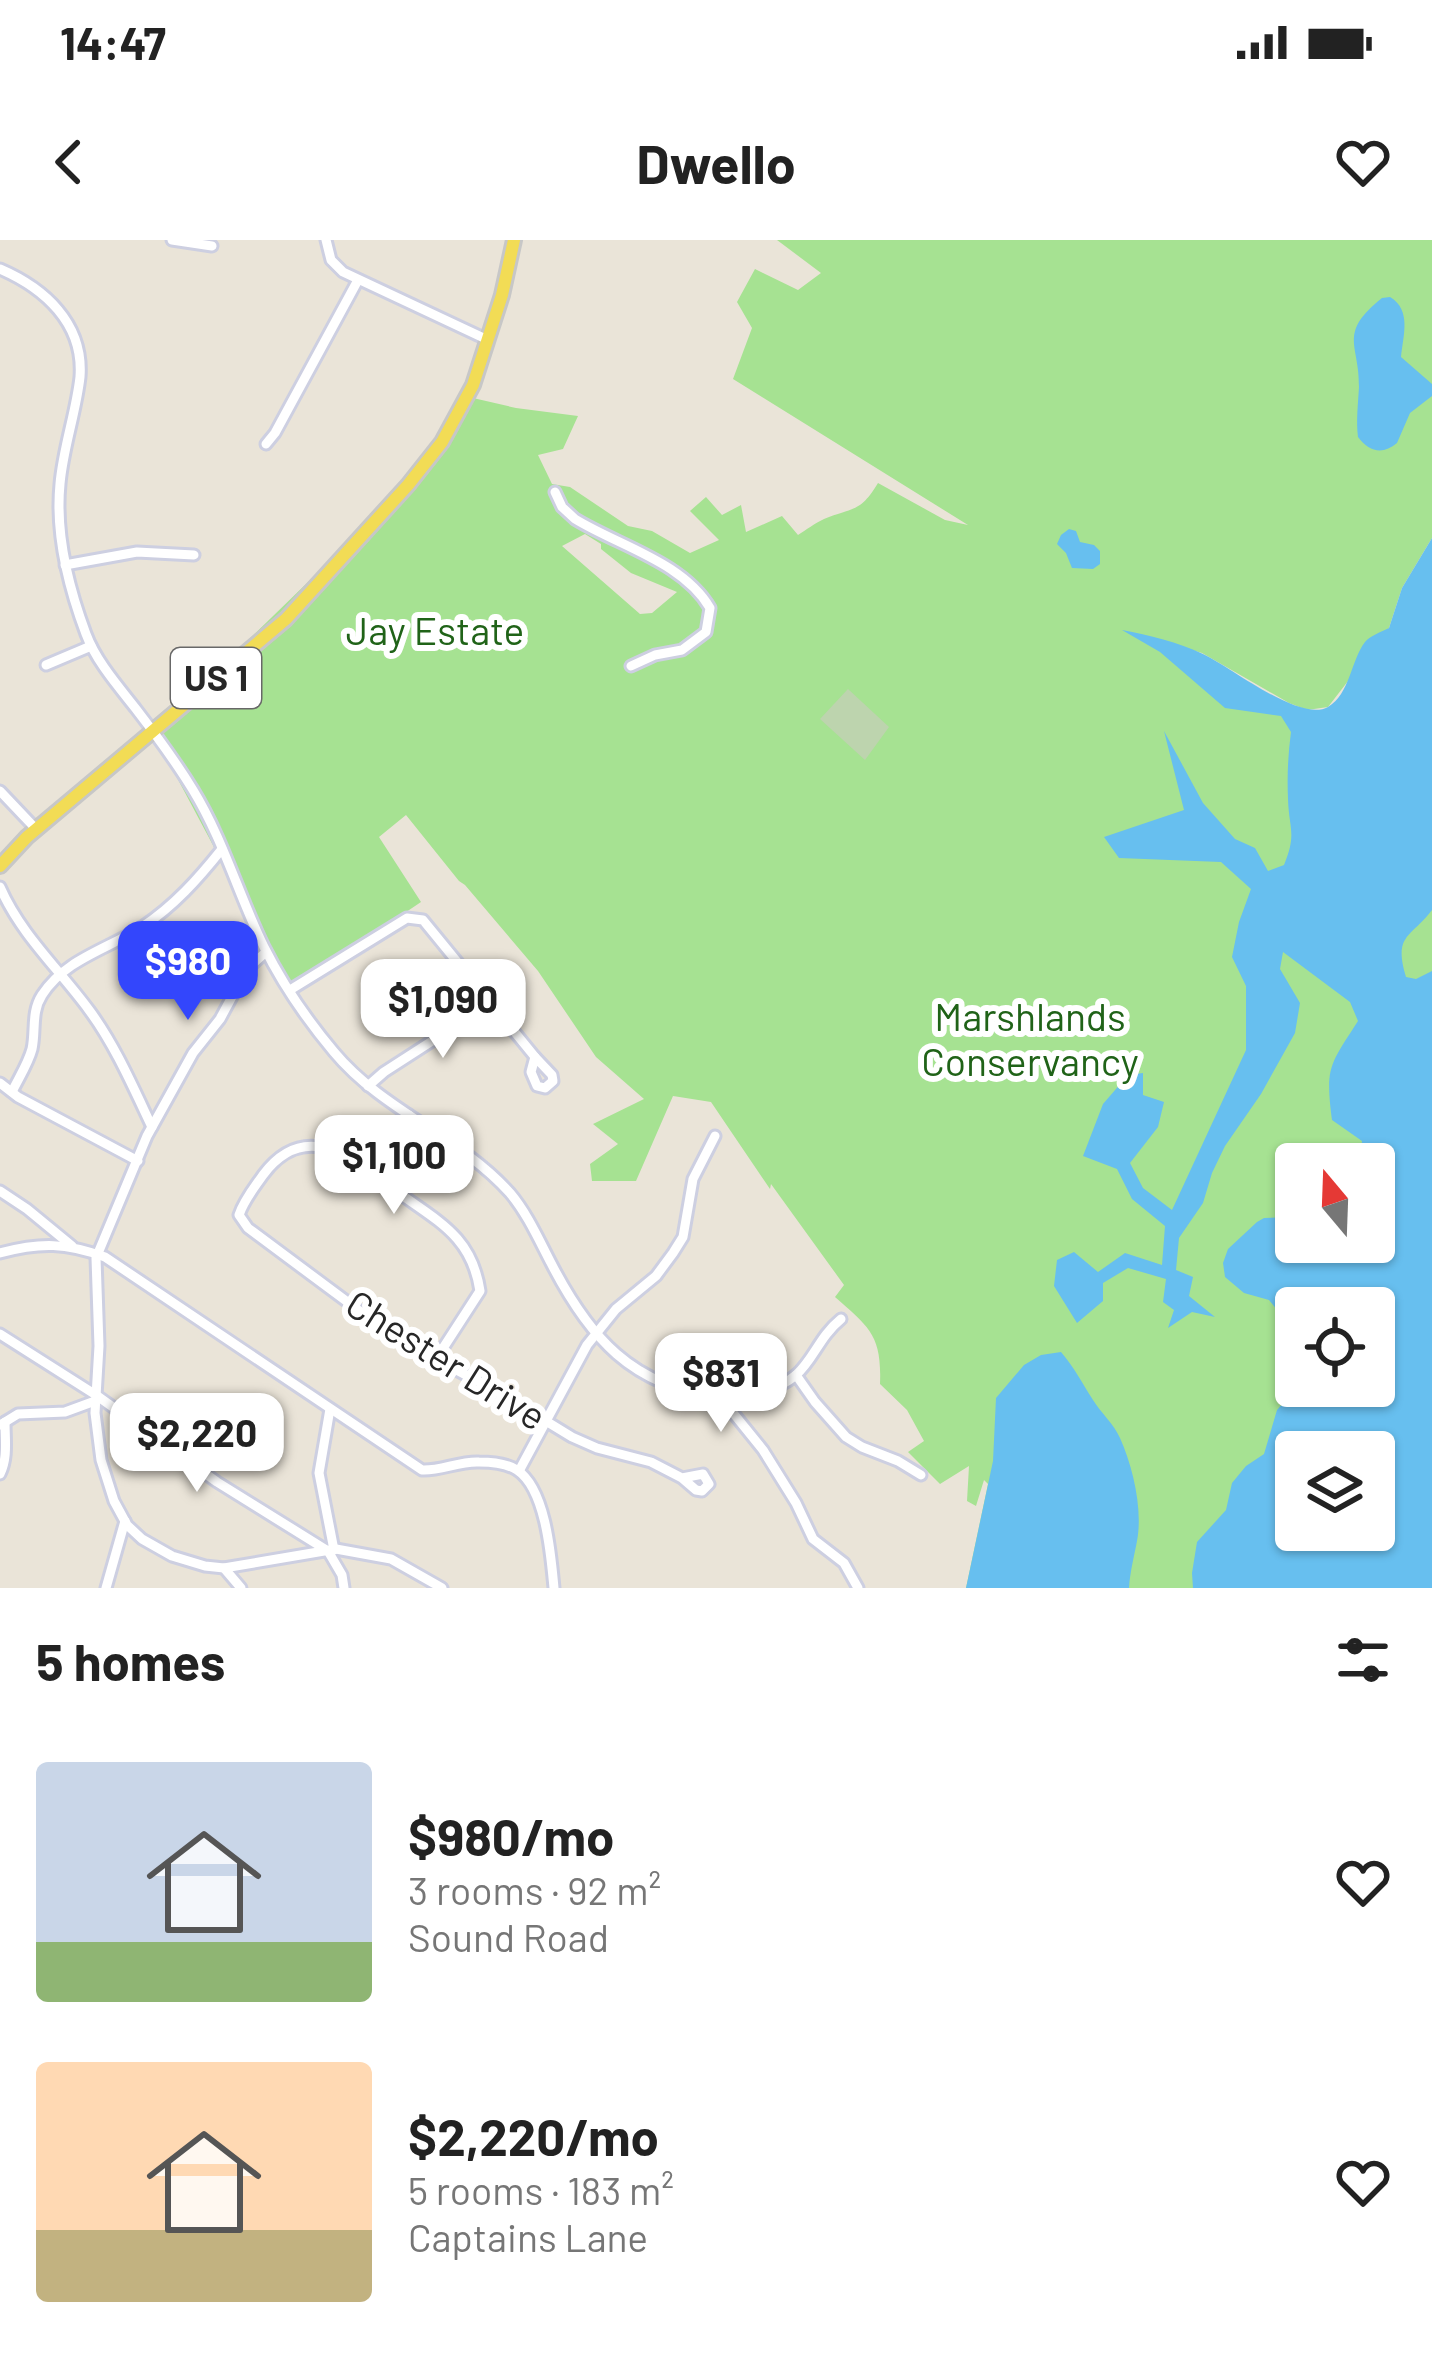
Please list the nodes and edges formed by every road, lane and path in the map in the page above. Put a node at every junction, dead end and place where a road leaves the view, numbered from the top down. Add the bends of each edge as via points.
1 (326, 240) edge
2 (514, 240) edge
3 (175, 241) edge
4 (212, 246) dead end
5 (0, 268) edge
6 (358, 280) junction
7 (488, 340) junction
8 (266, 444) dead end
9 (554, 493) dead end
10 (194, 555) dead end
11 (65, 565) junction
12 (91, 646) junction
13 (46, 664) dead end
14 (631, 666) dead end
15 (153, 731) junction
16 (0, 791) edge
17 (36, 830) junction
18 (222, 849) junction
19 (0, 866) edge
20 (0, 887) edge
21 (266, 952) junction
22 (61, 974) junction
23 (290, 990) junction
24 (484, 996) junction
25 (535, 1057) dead end
26 (0, 1083) edge
27 (368, 1086) junction
28 (12, 1092) junction
29 (409, 1115) junction
30 (152, 1127) junction
31 (715, 1136) dead end
32 (138, 1161) junction
33 (372, 1173) junction
34 (0, 1191) edge
35 (72, 1246) junction
36 (0, 1253) edge
37 (97, 1254) junction
38 (841, 1319) dead end
39 (0, 1334) edge
40 (596, 1334) junction
41 (436, 1359) junction
42 (796, 1375) junction
43 (96, 1398) junction
44 (721, 1398) junction
45 (330, 1409) junction
46 (547, 1422) junction
47 (2, 1424) edge
48 (519, 1471) junction
49 (0, 1474) edge
50 (921, 1475) dead end
51 (682, 1478) dead end
52 (125, 1521) junction
53 (331, 1550) junction
54 (224, 1568) junction
55 (106, 1588) edge
56 (241, 1588) edge
57 (344, 1588) edge
58 (442, 1588) edge
59 (554, 1588) edge
60 (858, 1588) edge

1 - 6 street via 337,268
2 - 7 main road, US 1
3 - 4 street
5 - 11 street via 64,315 80,359 60,481
6 - 7 street
6 - 8 street
7 - 15 main road, US 1 via 464,403 408,484 286,619
9 - 14 street via 575,519 678,574 710,608 706,632 682,650
10 - 11 street via 137,551
11 - 12 street
12 - 13 street
12 - 15 street
15 - 17 main road, US 1
15 - 18 street
16 - 17 street
17 - 19 main road, US 1
18 - 21 street
18 - 22 street via 155,918
20 - 22 street
21 - 23 street
21 - 30 street via 247,969
22 - 28 street via 35,1010 32,1051
22 - 30 street via 93,1015
23 - 24 street via 416,918
23 - 27 street
24 - 25 street
24 - 27 street
26 - 28 street
27 - 29 street
28 - 32 street
29 - 33 street
29 - 40 street via 512,1196
30 - 32 street
31 - 40 street via 693,1179 675,1251
32 - 37 street
33 - 41 street via 456,1235 474,1265 480,1291
33 - 41 street, Chester Drive via 330,1149 290,1150 243,1203 241,1222
34 - 35 street
35 - 36 street
35 - 37 street
37 - 43 street
37 - 45 street
38 - 42 street
39 - 43 street
40 - 44 street via 641,1373
40 - 46 street
41 - 46 street, Chester Drive
42 - 44 street
42 - 50 street via 846,1437
43 - 47 street
43 - 52 street via 101,1460
43 - 53 street
44 - 60 street via 763,1450 813,1539 844,1563
45 - 48 street via 422,1470 473,1461
45 - 53 street via 320,1473
46 - 48 street
46 - 51 street, Chester Drive
47 - 49 street
48 - 59 street via 540,1505
52 - 54 street via 172,1556
52 - 55 street
53 - 54 street
53 - 57 street
53 - 58 street via 391,1558
54 - 56 street

